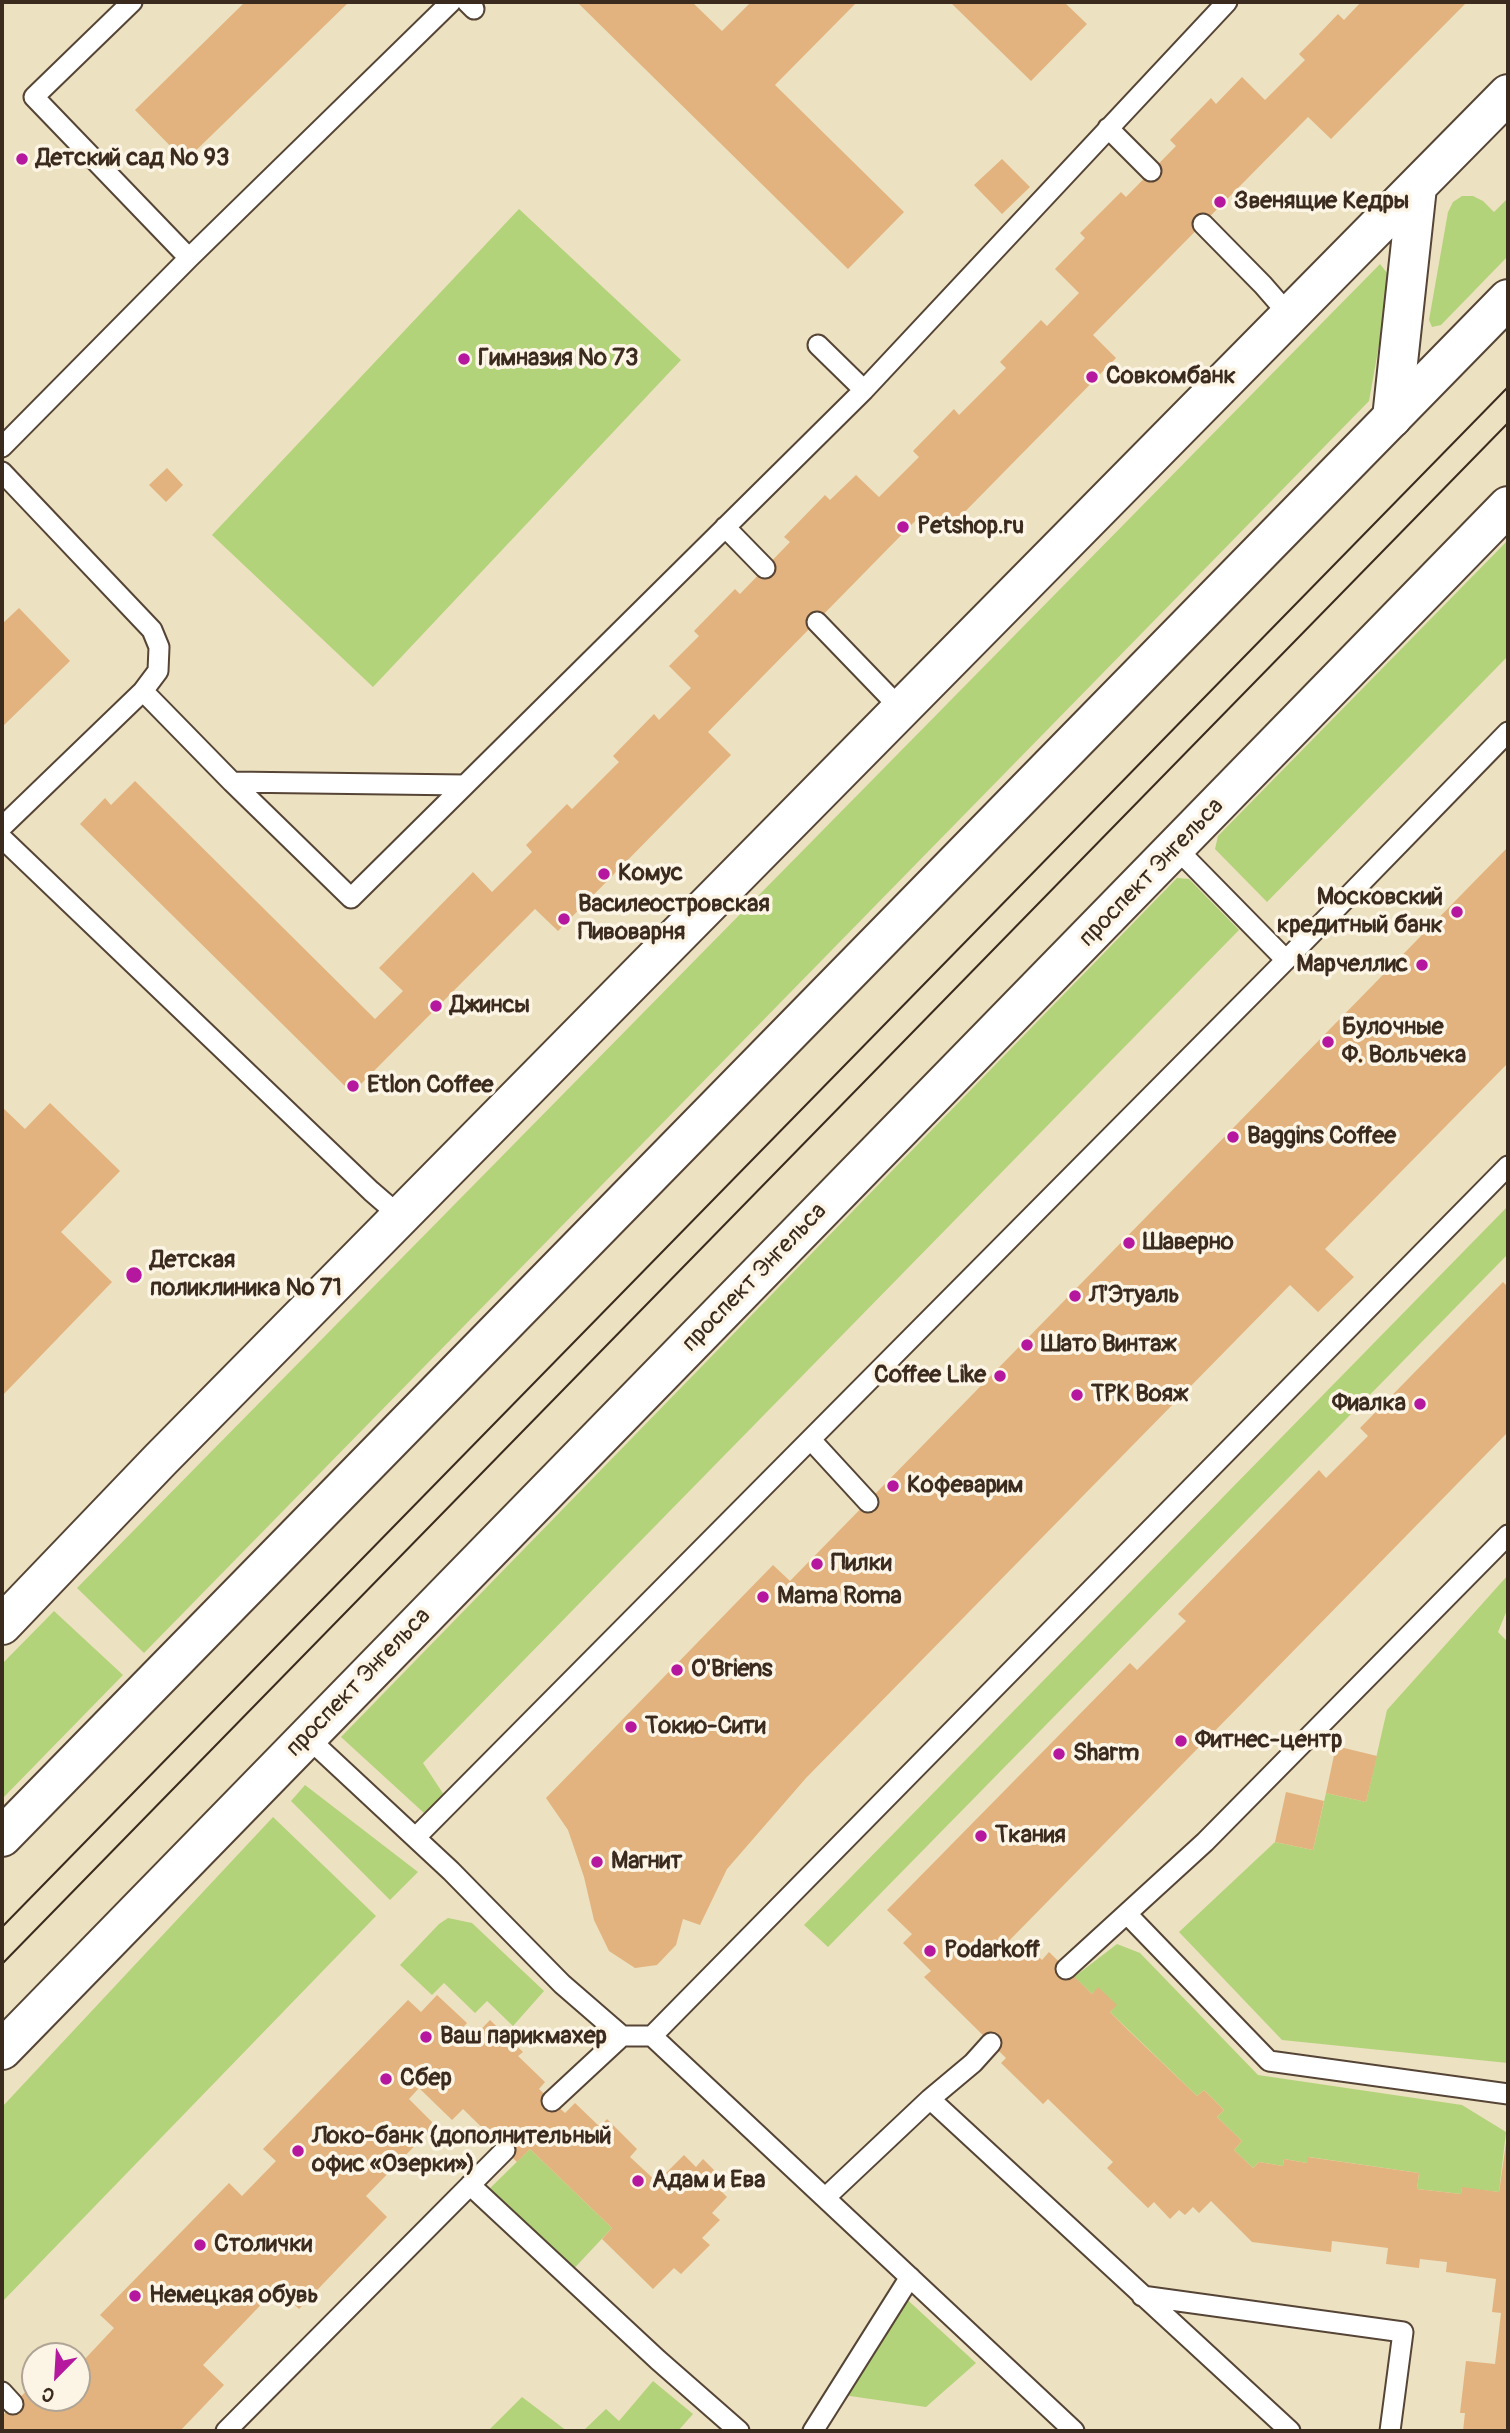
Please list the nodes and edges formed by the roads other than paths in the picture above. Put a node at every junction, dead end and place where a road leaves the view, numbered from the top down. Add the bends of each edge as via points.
1 (132, 2) edge
2 (451, 2) edge
3 (1227, 2) edge
4 (1508, 94) edge
5 (1108, 128) junction
6 (1151, 171) dead end
7 (1417, 187) junction
8 (1203, 224) dead end
9 (189, 258) junction
10 (1508, 299) edge
11 (1290, 316) junction
12 (818, 345) dead end
13 (864, 390) junction
14 (1392, 418) junction
15 (2, 447) edge
16 (2, 472) edge
17 (1508, 506) edge
18 (725, 527) junction
19 (765, 568) dead end
20 (817, 622) dead end
21 (143, 691) junction
22 (901, 709) junction
23 (1508, 732) edge
24 (232, 782) junction
25 (465, 785) junction
26 (2, 827) edge
27 (2, 838) edge
28 (1176, 848) junction
29 (1286, 960) junction
30 (1508, 1166) edge
31 (401, 1217) junction
32 (811, 1440) junction
33 (867, 1502) dead end
34 (1508, 1535) edge
35 (2, 1625) edge
36 (306, 1737) junction
37 (2, 1837) edge
38 (416, 1837) junction
39 (1127, 1914) junction
40 (1066, 1969) dead end
41 (622, 2036) junction
42 (652, 2036) junction
43 (991, 2043) dead end
44 (2, 2050) edge
45 (1508, 2094) edge
46 (930, 2099) junction
47 (552, 2101) dead end
48 (505, 2150) dead end
49 (470, 2185) junction
50 (826, 2197) junction
51 (910, 2277) junction
52 (1142, 2296) junction
53 (226, 2431) edge
54 (739, 2431) edge
55 (813, 2431) edge
56 (1074, 2431) edge
57 (1290, 2431) edge
58 (1390, 2431) edge

1 - 9 lane via 34,97
2 - 9 lane
3 - 5 lane
4 - 7 main road
5 - 6 lane
5 - 13 lane
7 - 11 main road
7 - 14 main road
8 - 11 lane
9 - 15 lane
10 - 14 main road
11 - 22 main road
12 - 13 lane
13 - 18 lane
14 - 37 main road
16 - 21 lane via 152,630 159,648 158,671
17 - 28 main road, проспект Энгельса
18 - 19 lane
18 - 25 lane
20 - 22 lane
21 - 24 lane
21 - 26 lane
22 - 31 main road
23 - 29 lane
24 - 25 lane
24 - 25 lane via 351,898
27 - 31 lane
28 - 29 lane
28 - 36 main road, проспект Энгельса
29 - 32 lane
30 - 42 lane
31 - 35 main road
32 - 33 lane
32 - 38 lane
34 - 39 lane via 1215,1832
36 - 38 lane
36 - 44 main road, проспект Энгельса
38 - 41 lane via 562,1984
39 - 40 lane
39 - 45 lane via 1269,2061
41 - 42 lane
41 - 47 lane
42 - 50 lane
43 - 46 lane
46 - 50 lane
46 - 52 lane
48 - 49 lane
49 - 53 lane
49 - 54 lane
50 - 51 lane
51 - 55 lane
51 - 56 lane
52 - 57 lane
52 - 58 lane via 1403,2332

